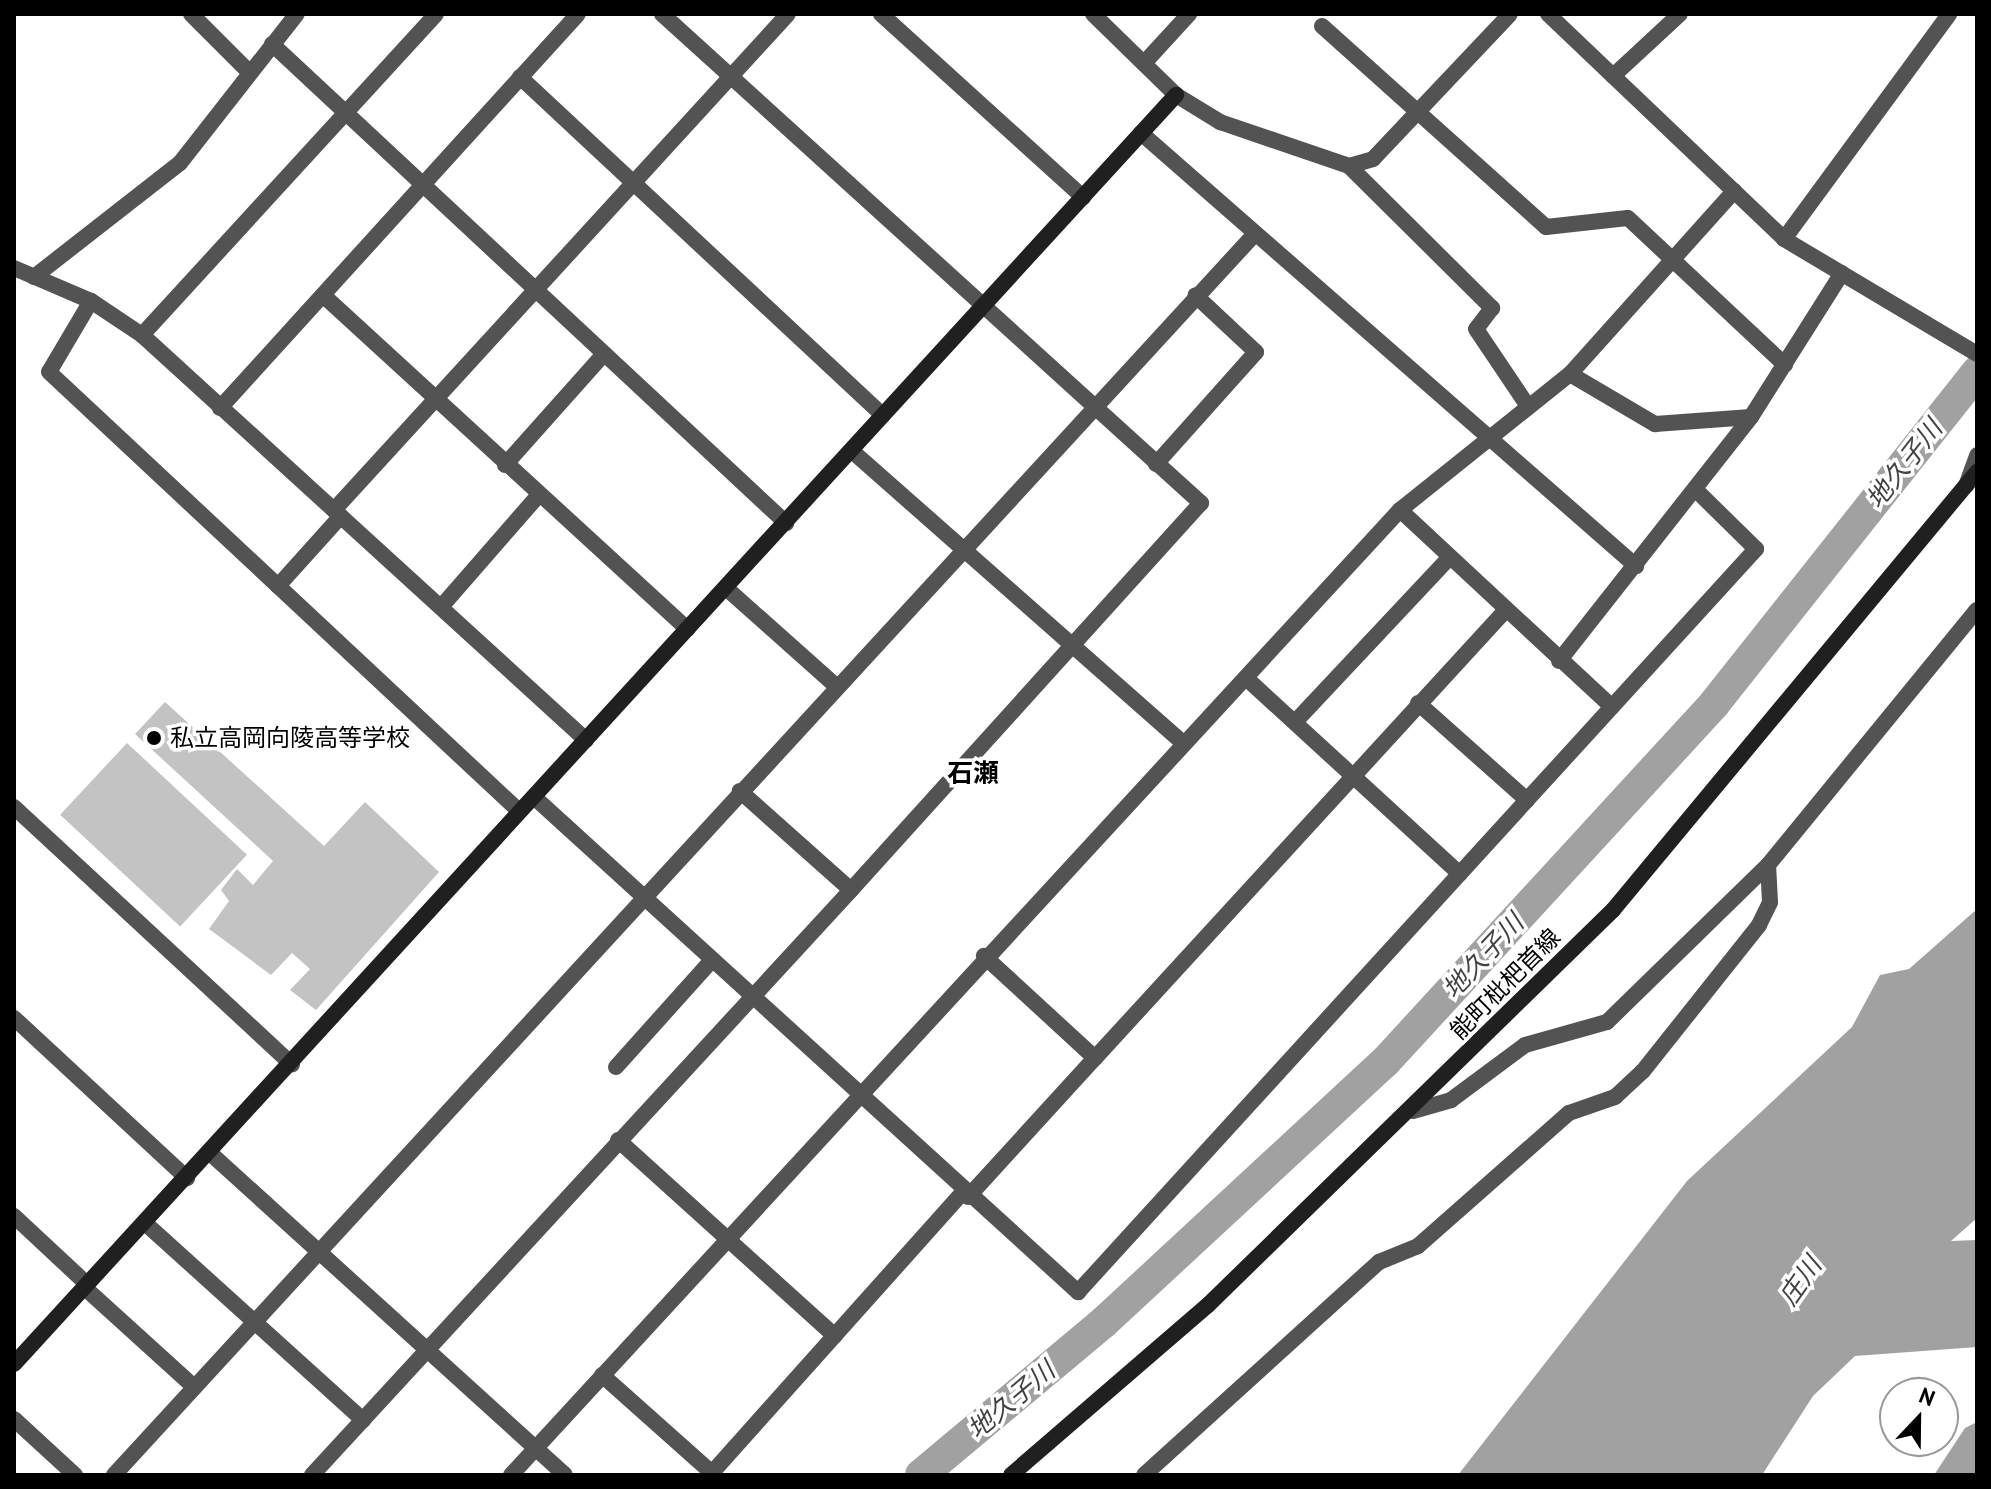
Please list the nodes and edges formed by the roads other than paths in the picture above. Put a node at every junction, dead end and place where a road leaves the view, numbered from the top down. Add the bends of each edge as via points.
1 (191, 14) edge
2 (297, 14) edge
3 (436, 14) edge
4 (578, 14) edge
5 (662, 14) edge
6 (788, 14) edge
7 (881, 14) edge
8 (1093, 14) edge
9 (1189, 14) edge
10 (1510, 14) edge
11 (1548, 14) edge
12 (1680, 14) edge
13 (1949, 14) edge
14 (1322, 26) dead end
15 (272, 44) junction
16 (1146, 61) junction
17 (248, 71) junction
18 (1613, 76) junction
19 (520, 77) junction
20 (730, 77) junction
21 (1176, 95) junction
22 (1417, 109) junction
23 (348, 110) junction
24 (1141, 133) junction
25 (1349, 166) junction
26 (633, 184) junction
27 (423, 185) junction
28 (1734, 191) junction
29 (1083, 197) junction
30 (1254, 235) junction
31 (1784, 239) junction
32 (1674, 258) junction
33 (14, 268) edge
34 (1842, 273) junction
35 (34, 277) junction
36 (536, 291) junction
37 (1195, 295) junction
38 (324, 296) junction
39 (91, 301) junction
40 (982, 307) junction
41 (142, 335) junction
42 (604, 354) junction
43 (1977, 354) edge
44 (1785, 365) junction
45 (1570, 374) junction
46 (433, 400) junction
47 (1527, 405) junction
48 (1092, 407) junction
49 (220, 408) junction
50 (883, 415) junction
51 (1751, 417) junction
52 (1488, 436) junction
53 (852, 451) junction
54 (1977, 455) edge
55 (1156, 464) junction
56 (505, 465) junction
57 (1977, 472) edge
58 (1965, 487) junction
59 (1696, 490) junction
60 (538, 496) junction
61 (1400, 510) junction
62 (338, 513) junction
63 (786, 523) junction
64 (963, 547) junction
65 (1449, 558) junction
66 (1636, 566) junction
67 (278, 586) junction
68 (726, 588) junction
69 (441, 607) junction
70 (1977, 610) edge
71 (1504, 612) junction
72 (688, 629) junction
73 (1073, 642) junction
74 (1559, 661) junction
75 (1246, 678) junction
76 (836, 686) junction
77 (1418, 703) junction
78 (1612, 707) junction
79 (1295, 722) junction
80 (586, 740) junction
81 (1183, 743) junction
82 (1355, 777) junction
83 (740, 791) junction
84 (534, 797) junction
85 (1527, 800) junction
86 (14, 807) edge
87 (519, 811) junction
88 (1768, 865) junction
89 (1460, 874) junction
90 (851, 890) junction
91 (641, 897) junction
92 (984, 956) junction
93 (712, 960) junction
94 (751, 996) junction
95 (14, 1018) edge
96 (1095, 1058) junction
97 (292, 1064) junction
98 (616, 1067) dead end
99 (859, 1094) junction
100 (1413, 1111) junction
101 (618, 1140) junction
102 (210, 1153) junction
103 (187, 1178) junction
104 (966, 1194) junction
105 (14, 1216) edge
106 (145, 1223) junction
107 (728, 1237) junction
108 (319, 1252) junction
109 (86, 1286) junction
110 (254, 1323) junction
111 (835, 1336) junction
112 (429, 1348) junction
113 (14, 1364) edge
114 (602, 1375) junction
115 (194, 1387) junction
116 (14, 1419) edge
117 (363, 1420) junction
118 (535, 1448) junction
119 (711, 1474) edge
120 (75, 1475) edge
121 (114, 1475) edge
122 (312, 1475) edge
123 (511, 1475) edge
124 (565, 1475) edge
125 (1011, 1475) edge
126 (1144, 1475) edge

1 - 17 street
2 - 15 street
3 - 23 street
4 - 19 street
5 - 20 street
6 - 20 street
7 - 29 street
8 - 16 street
9 - 16 street
10 - 22 street
11 - 18 street
12 - 18 street
13 - 31 street
14 - 22 street
15 - 17 street
15 - 23 street
16 - 21 street
17 - 35 street via 180,163
18 - 28 street
19 - 26 street
19 - 27 street
20 - 26 street
20 - 40 street
21 - 24 street
21 - 25 street via 1220,122
22 - 25 street via 1373,159
22 - 32 street via 1546,227 1628,218
23 - 27 street
23 - 41 street
24 - 29 street
24 - 30 street
25 - 47 street via 1492,308 1476,329
26 - 36 street
26 - 50 street
27 - 36 street
27 - 38 street
28 - 31 street
28 - 32 street
29 - 40 street
30 - 37 street
30 - 52 street
31 - 34 street
32 - 44 street
32 - 45 street
33 - 35 street
34 - 43 street
34 - 44 street
35 - 39 street
36 - 42 street
36 - 46 street
37 - 48 street
37 - 55 street via 1256,352
38 - 46 street
38 - 49 street
39 - 41 street
39 - 67 street via 49,372
40 - 48 street
40 - 50 street
41 - 49 street
42 - 56 street
42 - 63 street
44 - 51 street
45 - 47 street
45 - 51 street via 1655,424
46 - 56 street
46 - 62 street
47 - 52 street
48 - 55 street
48 - 64 street
49 - 62 street
50 - 53 street
51 - 59 street
52 - 61 street
52 - 66 street
53 - 63 street
53 - 64 street
54 - 58 street
55 - 73 street via 1201,503
56 - 60 street
57 - 58 street, 能町枇杷首線
58 - 100 street, 能町枇杷首線 via 1613,910
59 - 66 street
59 - 78 street via 1756,549
60 - 69 street
60 - 72 street
61 - 65 street
61 - 75 street
62 - 67 street
62 - 69 street
63 - 68 street
64 - 73 street
64 - 76 street
65 - 71 street
65 - 79 street
66 - 74 street
67 - 87 street
68 - 72 street
68 - 76 street
69 - 80 street
70 - 88 street
71 - 74 street
71 - 77 street
72 - 80 street
73 - 81 street
73 - 90 street
74 - 78 street
75 - 79 street
75 - 81 street
76 - 83 street
77 - 82 street
77 - 85 street
78 - 85 street
79 - 82 street
80 - 84 street
81 - 92 street
82 - 89 street
82 - 96 street
83 - 90 street
83 - 91 street
84 - 87 street
84 - 91 street
85 - 89 street
86 - 97 street
87 - 97 street
88 - 100 street via 1607,1022 1525,1045 1451,1100
88 - 126 street via 1770,902 1759,925 1643,1071 1615,1097 1569,1113 1418,1246 1379,1262
89 - 104 street via 1078,1292
90 - 94 street
91 - 93 street
91 - 108 street
92 - 96 street
92 - 99 street
93 - 94 street
93 - 98 street
94 - 99 street
94 - 101 street
95 - 103 street
96 - 104 street
97 - 102 street
99 - 104 street
99 - 107 street
100 - 125 street, 能町枇杷首線 via 1208,1305
101 - 107 street
101 - 112 street
102 - 103 street
102 - 108 street
103 - 106 street
104 - 111 street
105 - 109 street
106 - 109 street
106 - 110 street
107 - 111 street
107 - 114 street
108 - 110 street
108 - 112 street
109 - 113 street
109 - 115 street
110 - 115 street
110 - 117 street
111 - 119 street
112 - 117 street
112 - 118 street
114 - 118 street
114 - 119 street
115 - 121 street
116 - 120 street
117 - 122 street
118 - 123 street
118 - 124 street

